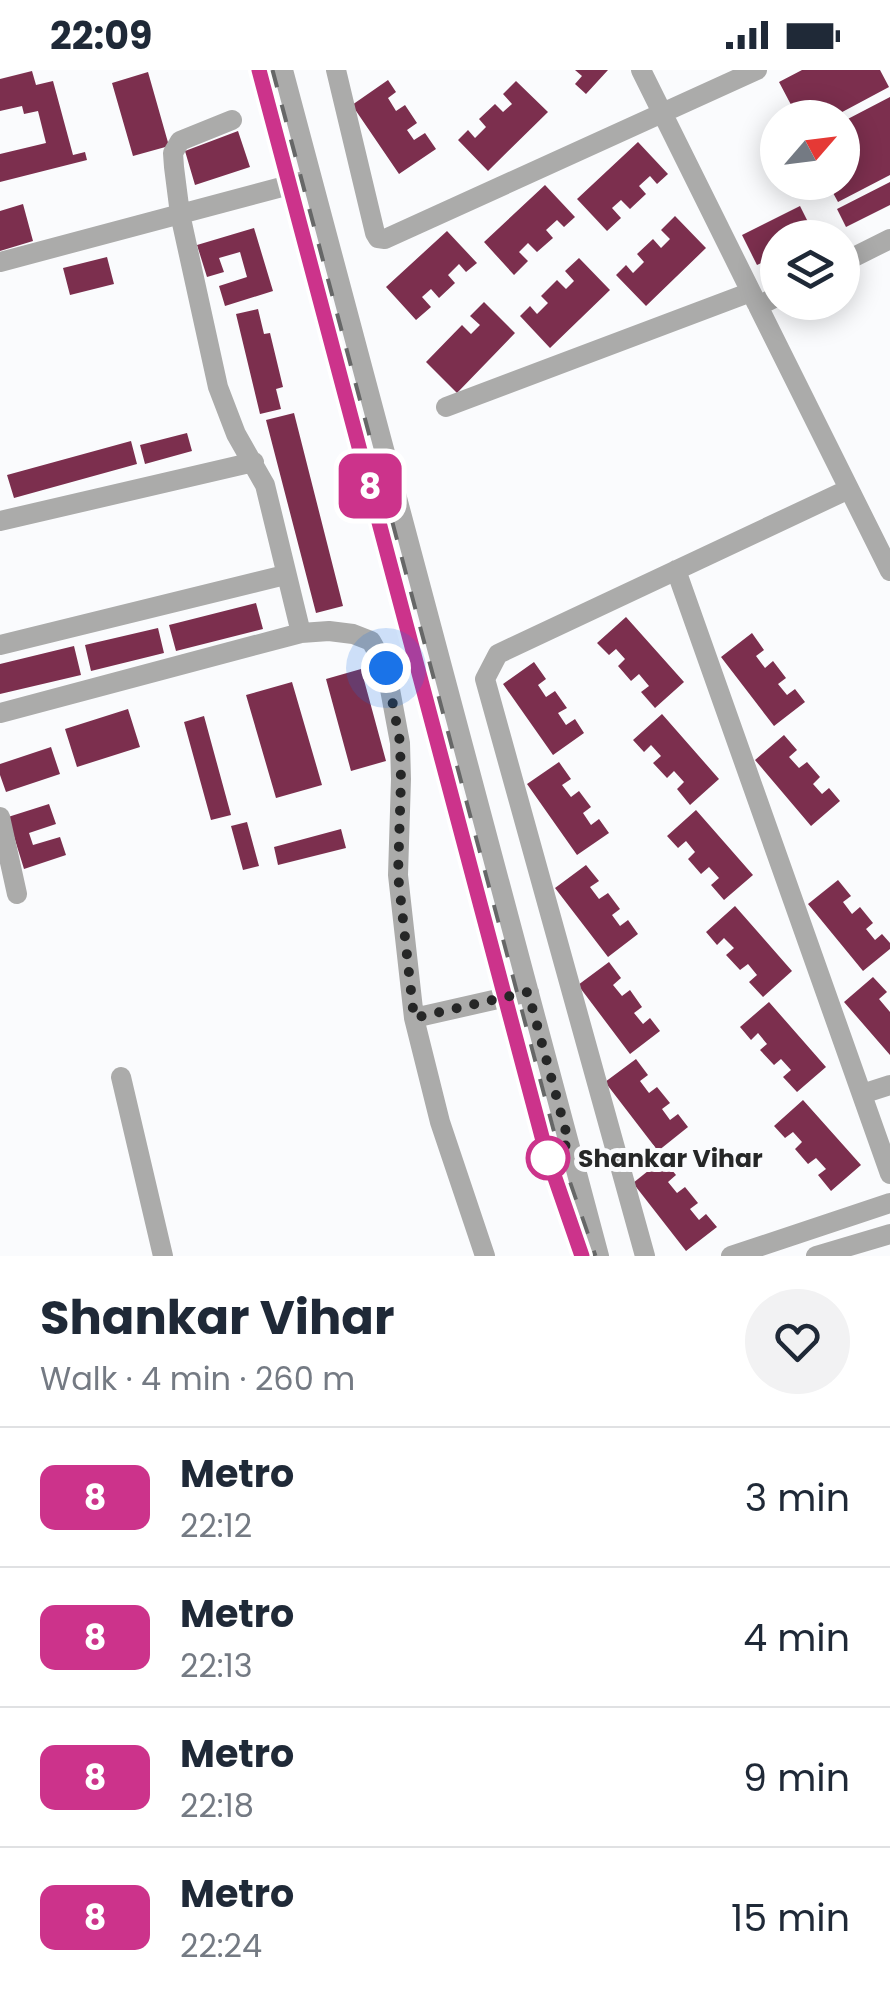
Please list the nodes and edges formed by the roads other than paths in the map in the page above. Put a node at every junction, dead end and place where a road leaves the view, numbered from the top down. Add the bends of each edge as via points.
1 (283, 70) edge
2 (336, 70) edge
3 (641, 70) edge
4 (757, 70) edge
5 (663, 115) junction
6 (232, 120) dead end
7 (312, 180) junction
8 (180, 214) junction
9 (890, 239) edge
10 (860, 254) edge
11 (0, 262) edge
12 (760, 298) edge
13 (754, 299) junction
14 (446, 408) dead end
15 (254, 462) junction
16 (849, 489) junction
17 (0, 520) edge
18 (676, 570) junction
19 (890, 571) edge
20 (286, 576) junction
21 (301, 633) junction
22 (1, 640) edge
23 (0, 713) edge
24 (0, 817) edge
25 (17, 894) dead end
26 (528, 992) junction
27 (414, 1018) junction
28 (122, 1077) dead end
29 (890, 1085) edge
30 (862, 1094) junction
31 (890, 1174) edge
32 (890, 1203) edge
33 (890, 1234) edge
34 (163, 1256) edge
35 (485, 1256) edge
36 (599, 1256) edge
37 (645, 1256) edge
38 (730, 1256) edge
39 (816, 1256) edge

1 - 7 street
2 - 5 street via 381,239
3 - 5 street
4 - 5 street
5 - 13 street
6 - 8 street via 174,148
7 - 8 street
7 - 26 street
8 - 11 street
8 - 15 street via 218,387
9 - 10 street
12 - 13 street
13 - 14 street
13 - 16 street
15 - 17 street
15 - 20 street
16 - 18 street
16 - 19 street
18 - 30 street
18 - 37 street via 498,654 484,679
20 - 21 street
20 - 22 street
21 - 23 street
21 - 27 street via 353,634 371,642 386,668 400,742 398,875
24 - 25 street
26 - 27 street
26 - 36 street
27 - 35 street
28 - 34 street
29 - 30 street
30 - 31 street
32 - 38 street
33 - 39 street

